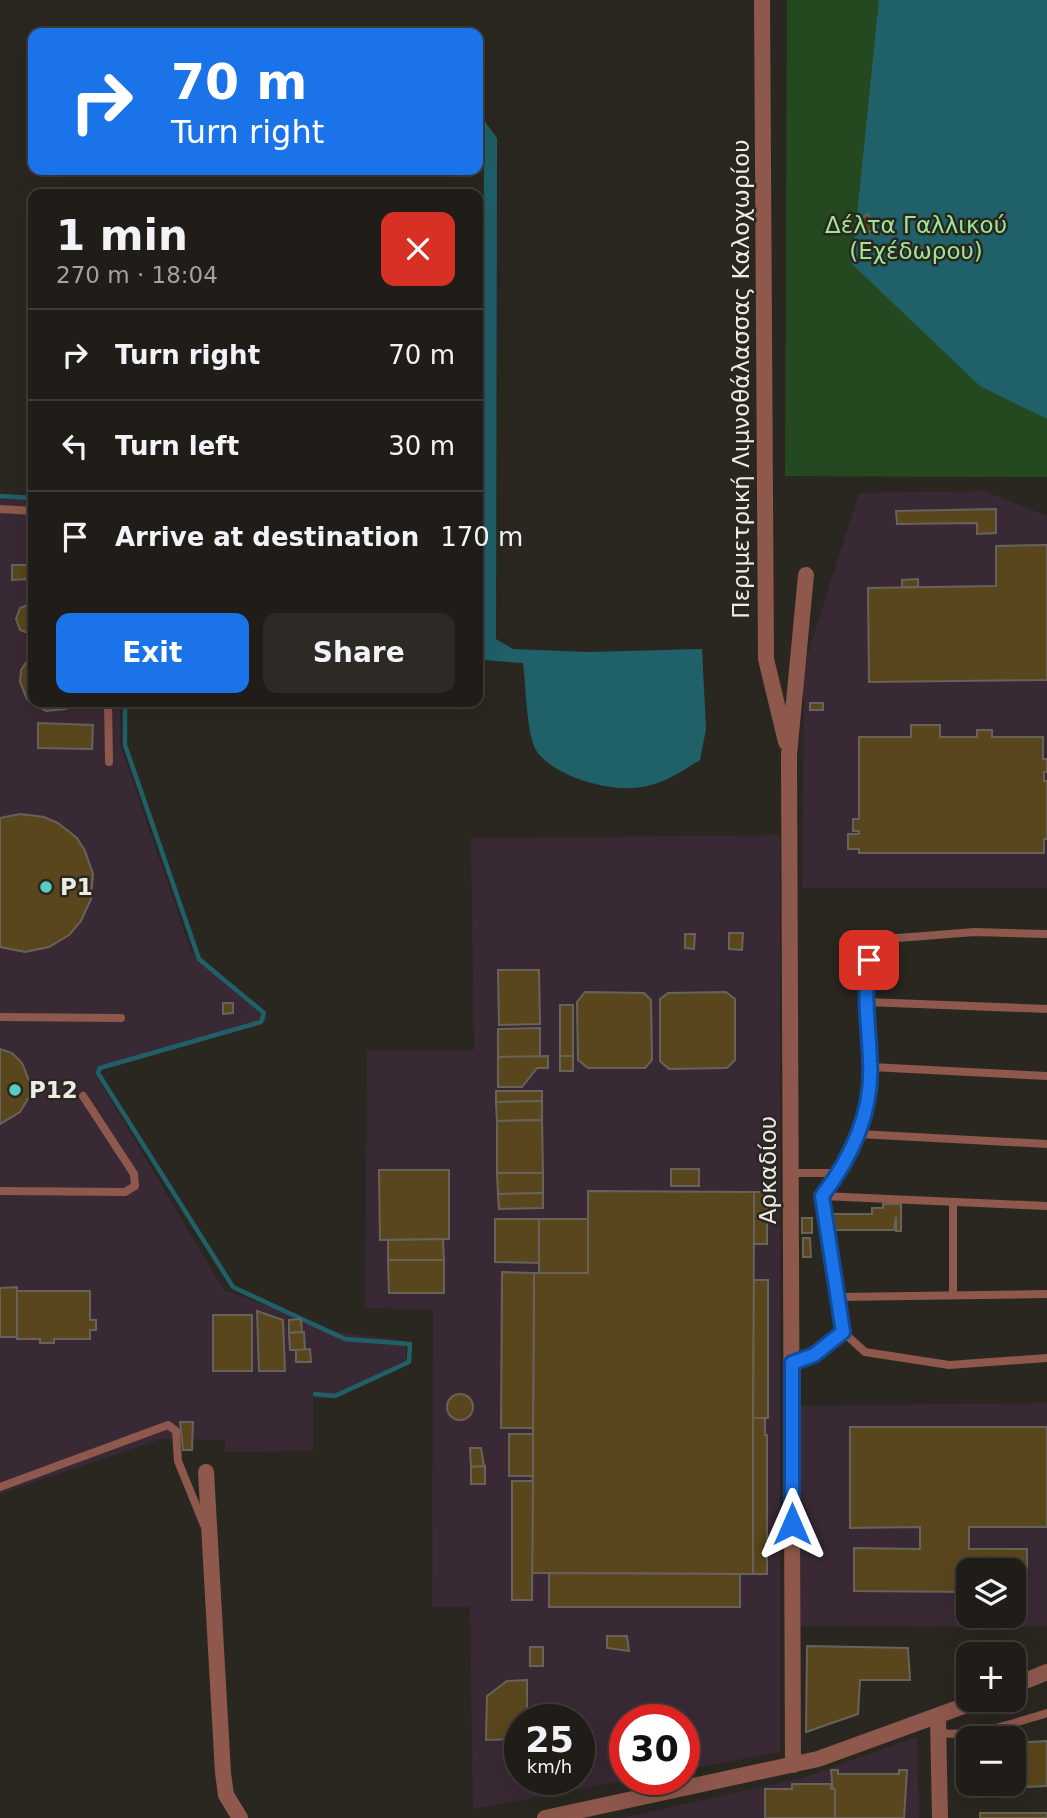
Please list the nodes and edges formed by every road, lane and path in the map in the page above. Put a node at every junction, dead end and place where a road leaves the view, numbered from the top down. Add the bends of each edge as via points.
1 (762, 0) edge
2 (0, 509) edge
3 (28, 510) edge
4 (806, 575) dead end
5 (108, 707) edge
6 (789, 755) junction
7 (109, 762) dead end
8 (1047, 934) edge
9 (867, 1002) junction
10 (1047, 1009) edge
11 (0, 1017) edge
12 (121, 1018) dead end
13 (871, 1067) junction
14 (1047, 1076) edge
15 (83, 1096) dead end
16 (859, 1134) junction
17 (1047, 1144) edge
18 (791, 1173) junction
19 (840, 1173) junction
20 (0, 1191) edge
21 (822, 1196) junction
22 (953, 1204) junction
23 (1047, 1206) edge
24 (1047, 1294) edge
25 (953, 1295) junction
26 (839, 1297) junction
27 (843, 1332) junction
28 (1047, 1358) edge
29 (792, 1363) junction
30 (206, 1472) dead end
31 (0, 1487) edge
32 (209, 1537) junction
33 (1047, 1672) edge
34 (1026, 1681) edge
35 (961, 1712) edge
36 (1047, 1713) edge
37 (938, 1726) junction
38 (793, 1765) junction
39 (240, 1818) edge
40 (545, 1818) edge
41 (940, 1818) edge

1 - 6 street, Περιμετρική Λιμνοθάλασσας Καλοχωρίου via 766,659
2 - 3 lane
4 - 6 street, Αρκαδίου
5 - 7 lane
6 - 18 street, Αρκαδίου
8 - 9 lane via 975,932 872,940
9 - 10 lane
9 - 13 lane
11 - 12 lane
13 - 14 lane
13 - 16 lane
15 - 20 lane via 134,1174 135,1186 125,1192
16 - 17 lane
16 - 19 lane
18 - 19 lane
18 - 29 street, Αρκαδίου
19 - 21 lane
21 - 22 lane
21 - 26 lane
22 - 23 lane
22 - 25 lane
24 - 25 lane
25 - 26 lane
26 - 27 lane
27 - 28 lane via 865,1352 949,1365
27 - 29 lane via 814,1355
29 - 38 street, Αρκαδίου
30 - 32 street
31 - 32 lane via 168,1426 176,1431 178,1461
32 - 39 street via 223,1773 226,1795
33 - 34 street
35 - 37 street
36 - 37 lane via 964,1735
37 - 38 street
37 - 41 street
38 - 40 street

